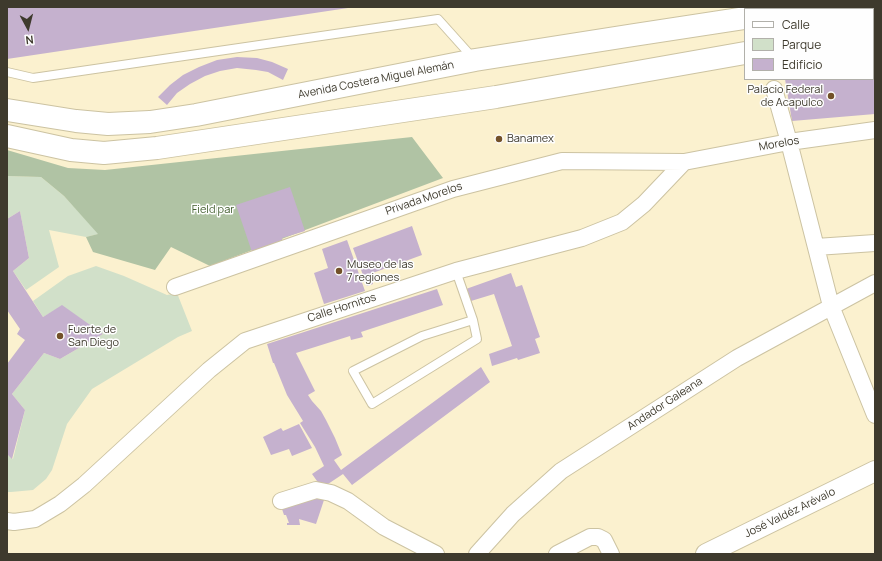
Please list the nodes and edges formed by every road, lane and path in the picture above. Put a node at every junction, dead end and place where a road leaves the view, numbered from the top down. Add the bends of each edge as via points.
1 (744, 18) edge
2 (744, 53) edge
3 (475, 60) junction
4 (7, 72) edge
5 (774, 89) dead end
6 (7, 110) edge
7 (875, 130) edge
8 (7, 136) edge
9 (789, 142) junction
10 (684, 162) junction
11 (875, 243) edge
12 (816, 247) junction
13 (456, 271) junction
14 (875, 283) edge
15 (175, 287) dead end
16 (831, 306) junction
17 (473, 320) junction
18 (875, 414) edge
19 (875, 471) edge
20 (281, 500) dead end
21 (7, 520) edge
22 (436, 554) edge
23 (477, 554) edge
24 (557, 554) edge
25 (611, 554) edge
26 (706, 554) edge

1 - 3 main road, Avenida Costera Miguel Alemán
2 - 8 main road via 496,97 157,148 104,153 71,150
3 - 4 lane via 438,19 34,78
3 - 6 main road, Avenida Costera Miguel Alemán via 150,122 108,124
5 - 9 street
7 - 9 street, Morelos
9 - 10 street, Morelos
9 - 12 street
10 - 13 street, Calle Hornitos via 644,204 622,222 582,238
10 - 15 street, Privada Morelos via 562,162 453,189
11 - 12 street
12 - 16 street
13 - 17 lane
13 - 21 street, Calle Hornitos via 245,340 60,504 35,518 14,522
14 - 16 street, Andador Galeana
16 - 18 street
16 - 23 street, Andador Galeana via 737,358 561,471 513,514
17 - 17 lane via 422,336 353,371 372,404 477,339
19 - 26 street, José Valdéz Arévalo
20 - 22 street via 316,490 331,493 384,527
24 - 25 street via 590,537 604,540

